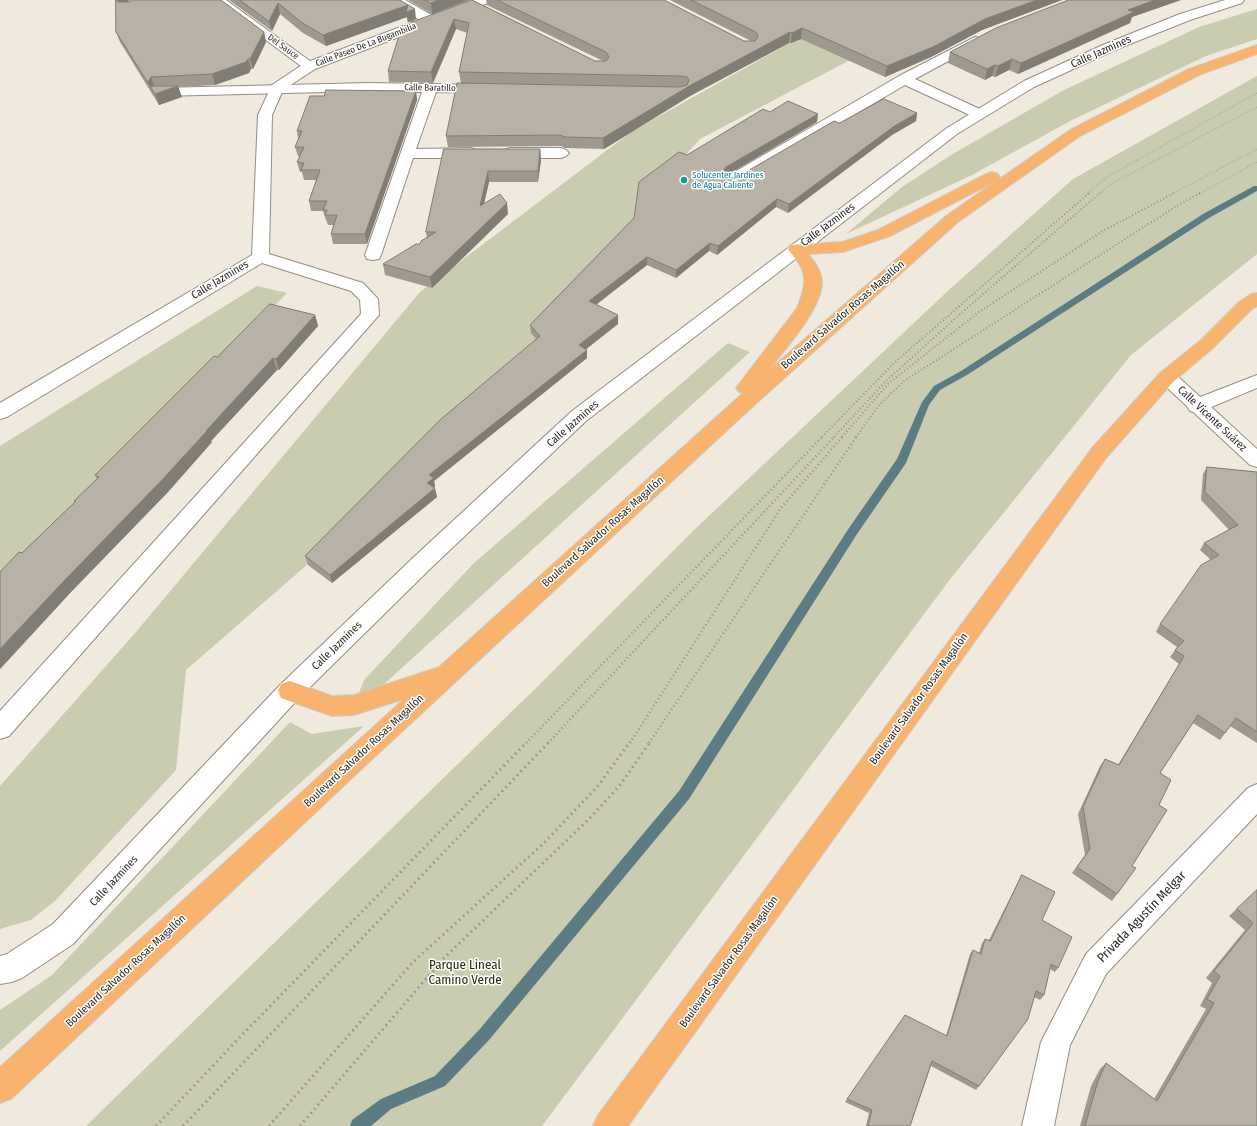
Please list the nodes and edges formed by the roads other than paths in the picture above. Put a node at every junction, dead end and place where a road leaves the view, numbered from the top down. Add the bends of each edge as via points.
1 (218, 0) edge
2 (396, 0) edge
3 (1238, 0) edge
4 (482, 5) edge
5 (430, 20) junction
6 (988, 34) edge
7 (1257, 49) edge
8 (310, 66) junction
9 (904, 79) junction
10 (277, 88) junction
11 (431, 88) junction
12 (501, 89) edge
13 (160, 92) edge
14 (979, 114) junction
15 (1075, 134) junction
16 (484, 153) edge
17 (499, 153) edge
18 (561, 153) edge
19 (407, 154) junction
20 (732, 180) edge
21 (796, 249) junction
22 (373, 255) dead end
23 (260, 257) junction
24 (1257, 298) edge
25 (1167, 377) junction
26 (1257, 381) edge
27 (1197, 406) junction
28 (0, 412) edge
29 (716, 429) junction
30 (1257, 460) edge
31 (447, 674) junction
32 (290, 691) junction
33 (0, 728) edge
34 (1257, 796) edge
35 (0, 970) edge
36 (0, 1088) edge
37 (609, 1126) edge
38 (1038, 1126) edge

1 - 8 street, Del Sauce
2 - 5 street
3 - 14 street, Calle Jazmines via 1185,16 1110,47 1030,84
4 - 5 street, Calle Paseo De La Bugambilia
5 - 8 street, Calle Paseo De La Bugambilia
6 - 9 street
7 - 15 highway, Boulevard Salvador Rosas Magallón via 1194,72
8 - 10 street, Calle Paseo De La Bugambilia
9 - 14 street
9 - 20 street
10 - 11 street, Calle Baratillo
10 - 13 street, Calle Baratillo
10 - 23 street via 266,115
11 - 12 street, Calle Baratillo
11 - 19 street
14 - 21 street, Calle Jazmines via 952,130
15 - 21 highway via 863,242
15 - 29 highway, Boulevard Salvador Rosas Magallón via 952,219
16 - 19 street
17 - 18 street
19 - 22 street
21 - 29 highway via 810,267 813,280 812,293 805,309
21 - 32 street, Calle Jazmines via 579,416
23 - 28 street, Calle Jazmines
23 - 33 street, Calle Jazmines via 357,287 369,299 370,315
24 - 25 highway, Boulevard Salvador Rosas Magallón
25 - 27 street, Calle Vicente Suárez
25 - 37 highway, Boulevard Salvador Rosas Magallón via 1099,453
26 - 27 street
27 - 30 street, Calle Vicente Suárez
29 - 31 highway, Boulevard Salvador Rosas Magallón
31 - 32 highway via 354,705 332,706
31 - 36 highway, Boulevard Salvador Rosas Magallón
32 - 35 street, Calle Jazmines via 63,934 12,968
34 - 38 street, Privada Agustín Melgar via 1096,964 1056,1042

